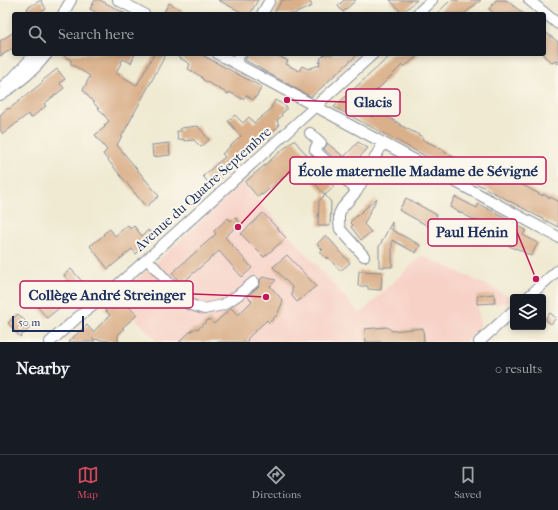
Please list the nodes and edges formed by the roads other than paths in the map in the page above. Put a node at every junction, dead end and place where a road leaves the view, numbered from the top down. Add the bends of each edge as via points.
1 (71, 0) edge
2 (77, 0) edge
3 (118, 0) edge
4 (270, 0) edge
5 (432, 0) edge
6 (530, 0) edge
7 (65, 12) edge
8 (71, 12) edge
9 (140, 12) edge
10 (263, 12) edge
11 (419, 12) edge
12 (544, 12) edge
13 (546, 14) edge
14 (558, 24) edge
15 (33, 56) edge
16 (46, 56) edge
17 (222, 56) edge
18 (239, 56) edge
19 (371, 56) edge
20 (235, 63) junction
21 (0, 88) edge
22 (0, 95) edge
23 (315, 106) junction
24 (310, 133) dead end
25 (383, 143) junction
26 (357, 191) junction
27 (558, 237) edge
28 (364, 256) dead end
29 (147, 259) junction
30 (558, 270) edge
31 (254, 282) dead end
32 (531, 294) edge
33 (510, 314) edge
34 (53, 341) edge
35 (479, 342) edge

1 - 7 street
2 - 8 street
3 - 9 street
4 - 10 street
5 - 11 street
6 - 12 street
13 - 14 street
15 - 21 street
16 - 22 street via 38,66
17 - 20 street
18 - 20 street
19 - 23 street, Avenue du Quatre Septembre
20 - 23 street
23 - 25 street
23 - 29 street, Avenue du Quatre Septembre
24 - 26 street via 321,142 315,150
25 - 26 street
25 - 27 street
26 - 28 street via 342,208 339,222 342,232
29 - 31 street via 188,304 204,309 223,305
29 - 34 street, Avenue du Quatre Septembre via 74,320
30 - 32 street
33 - 35 street

